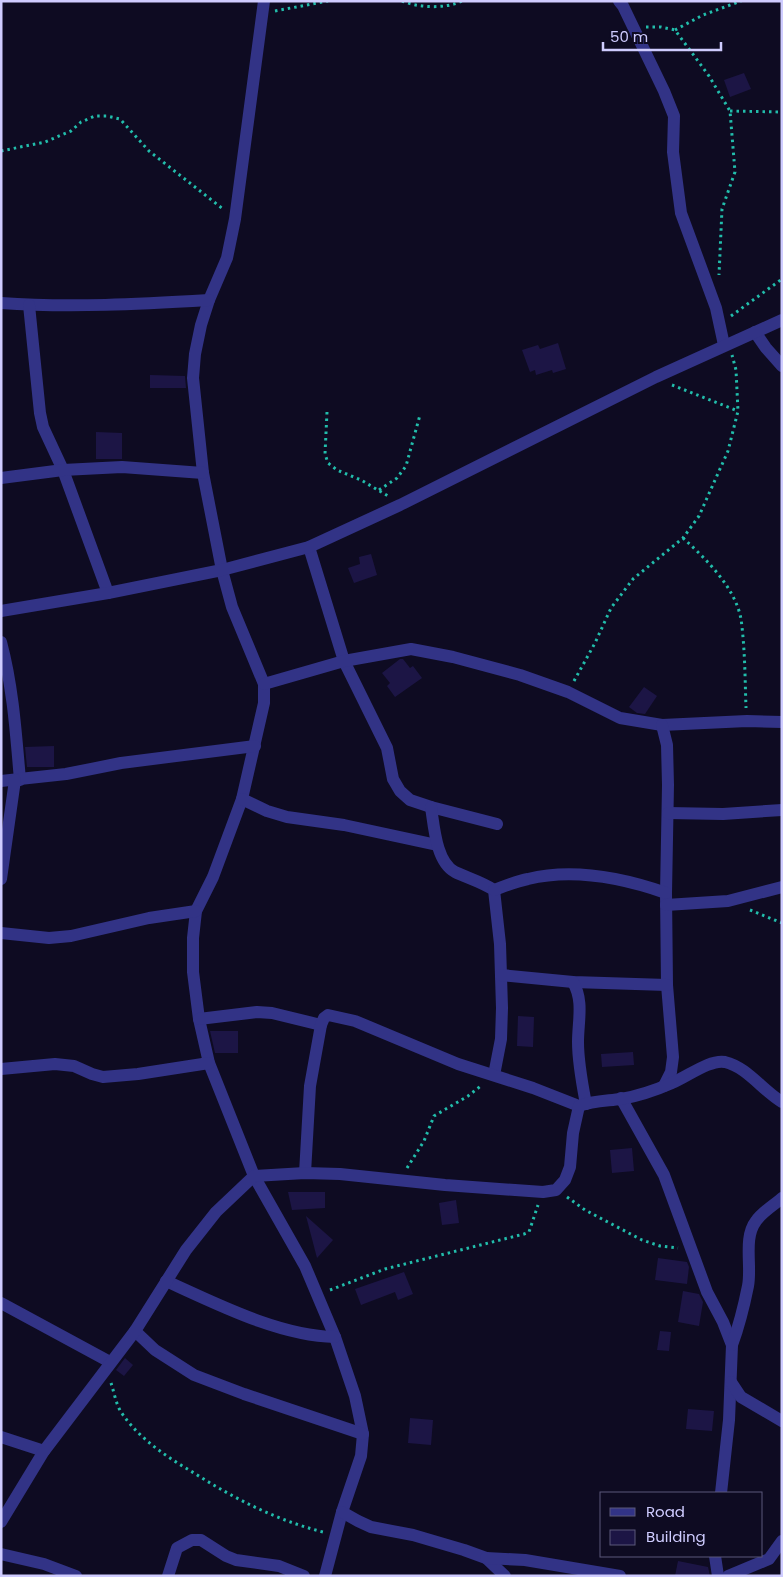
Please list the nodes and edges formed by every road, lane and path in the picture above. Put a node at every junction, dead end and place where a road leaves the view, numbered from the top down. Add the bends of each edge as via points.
1 (328, 1) edge
2 (402, 1) edge
3 (462, 1) edge
4 (619, 1) edge
5 (741, 1) edge
6 (263, 8) edge
7 (633, 27) junction
8 (675, 30) junction
9 (730, 111) junction
10 (782, 112) edge
11 (1, 151) edge
12 (235, 219) junction
13 (719, 278) dead end
14 (782, 278) edge
15 (209, 300) junction
16 (1, 303) edge
17 (29, 305) junction
18 (782, 320) edge
19 (720, 327) junction
20 (755, 332) junction
21 (726, 344) junction
22 (782, 366) edge
23 (656, 377) junction
24 (738, 411) junction
25 (326, 412) dead end
26 (420, 415) dead end
27 (63, 470) junction
28 (203, 473) junction
29 (1, 478) edge
30 (379, 490) junction
31 (400, 505) junction
32 (683, 538) junction
33 (309, 546) junction
34 (222, 570) junction
35 (108, 593) junction
36 (1, 612) edge
37 (1, 642) edge
38 (344, 661) junction
39 (264, 684) junction
40 (568, 692) junction
41 (747, 721) junction
42 (782, 722) edge
43 (662, 725) junction
44 (255, 746) junction
45 (18, 780) junction
46 (1, 782) edge
47 (242, 799) junction
48 (431, 808) junction
49 (782, 810) edge
50 (668, 813) junction
51 (497, 824) dead end
52 (437, 845) junction
53 (1, 879) edge
54 (782, 887) edge
55 (494, 890) junction
56 (666, 899) junction
57 (728, 901) junction
58 (196, 911) junction
59 (782, 923) edge
60 (1, 933) edge
61 (501, 975) junction
62 (573, 982) junction
63 (668, 985) junction
64 (199, 1019) junction
65 (321, 1026) junction
66 (209, 1064) junction
67 (1, 1070) edge
68 (494, 1075) junction
69 (664, 1086) junction
70 (621, 1098) junction
71 (782, 1102) edge
72 (582, 1105) junction
73 (305, 1173) junction
74 (254, 1176) junction
75 (401, 1179) junction
76 (556, 1190) junction
77 (543, 1192) junction
78 (782, 1198) edge
79 (691, 1249) junction
80 (166, 1281) junction
81 (318, 1295) junction
82 (1, 1303) edge
83 (135, 1331) junction
84 (335, 1338) junction
85 (732, 1345) junction
86 (109, 1364) junction
87 (731, 1382) junction
88 (782, 1420) edge
89 (363, 1434) junction
90 (1, 1437) edge
91 (44, 1451) junction
92 (721, 1492) edge
93 (342, 1512) junction
94 (1, 1522) edge
95 (336, 1535) junction
96 (782, 1541) edge
97 (1, 1554) edge
98 (715, 1557) edge
99 (486, 1558) junction
100 (76, 1576) edge
101 (168, 1576) edge
102 (304, 1576) edge
103 (325, 1576) edge
104 (505, 1576) edge
105 (620, 1576) edge
106 (718, 1576) edge
107 (728, 1576) edge

1 - 6 path
2 - 3 path via 430,6 447,6
4 - 7 street
5 - 8 path
6 - 12 street
7 - 8 path
7 - 19 street via 674,116 672,152 681,212
8 - 9 path
9 - 10 path
9 - 13 path via 735,172 722,210
11 - 12 path via 45,142 95,116 120,119 149,151
12 - 15 street via 227,258
14 - 19 path
15 - 17 street
15 - 28 street via 195,354 193,378
16 - 17 street
17 - 27 street via 40,413
18 - 20 street
19 - 21 street
20 - 21 street
20 - 22 street
21 - 23 street
21 - 24 path via 736,370
23 - 24 path
23 - 31 street
24 - 32 path via 718,476 699,516
25 - 30 path via 325,454 328,463
26 - 30 path via 406,466 397,478
27 - 28 street via 122,467
27 - 29 street
27 - 35 street
28 - 34 street
30 - 31 path
31 - 33 street
32 - 40 path via 633,579 611,608
32 - 41 path via 712,565 735,602 740,618
33 - 34 street
33 - 38 street
34 - 35 street
34 - 39 street via 232,607
35 - 36 street
37 - 45 street via 15,719
38 - 39 street
38 - 40 street via 411,649 520,675
38 - 48 street via 386,748 393,778 400,791 410,800
39 - 44 street via 264,703
40 - 43 street via 620,718
41 - 42 street
41 - 43 street
43 - 50 street via 666,746
44 - 45 street
44 - 47 street
45 - 46 street
45 - 53 street
47 - 52 street via 287,817
47 - 58 street via 213,877
48 - 51 street
48 - 52 street
49 - 50 street
50 - 56 street
52 - 55 street via 447,866
54 - 57 street
55 - 56 street via 552,875 606,877 637,883
55 - 61 street
56 - 57 street
56 - 63 street
57 - 59 path
58 - 60 street via 71,936 49,938
58 - 64 street via 193,972
61 - 62 street
61 - 68 street via 501,1040
62 - 63 street
62 - 72 street via 580,1000 578,1042
63 - 69 street via 673,1057 671,1072
64 - 65 street via 257,1012
64 - 66 street
65 - 68 street via 328,1015 356,1021 458,1064
65 - 73 street via 310,1086
66 - 67 street via 103,1077 74,1066 55,1064
66 - 74 street
68 - 72 street
68 - 75 path via 468,1096 434,1116 424,1141
69 - 70 street
69 - 71 street via 710,1063 727,1062
70 - 72 street
70 - 79 street via 664,1175
72 - 76 street via 573,1132 570,1167
73 - 74 street
73 - 75 street
74 - 80 street via 216,1212
74 - 81 street
75 - 77 street
76 - 77 street
76 - 79 path via 642,1240 660,1246
77 - 81 path via 531,1226 524,1234 385,1269
78 - 85 street via 756,1221 751,1231 748,1285
79 - 85 street
80 - 83 street
80 - 84 street via 276,1327 314,1337
81 - 84 street
82 - 86 street
83 - 86 street
83 - 89 street via 155,1350 194,1375
84 - 89 street via 355,1396
85 - 87 street
86 - 91 street
86 - 95 path via 120,1411 144,1439 172,1460 239,1500 306,1528
87 - 88 street via 741,1398
87 - 92 street
89 - 93 street via 362,1456
90 - 91 street
91 - 94 street
93 - 95 street
93 - 99 street via 371,1527 414,1535
95 - 103 street
96 - 107 street via 769,1559
97 - 100 street via 44,1564
98 - 106 street
99 - 104 street
99 - 105 street via 534,1561
101 - 102 street via 177,1548 192,1540 201,1540 236,1560 278,1566

